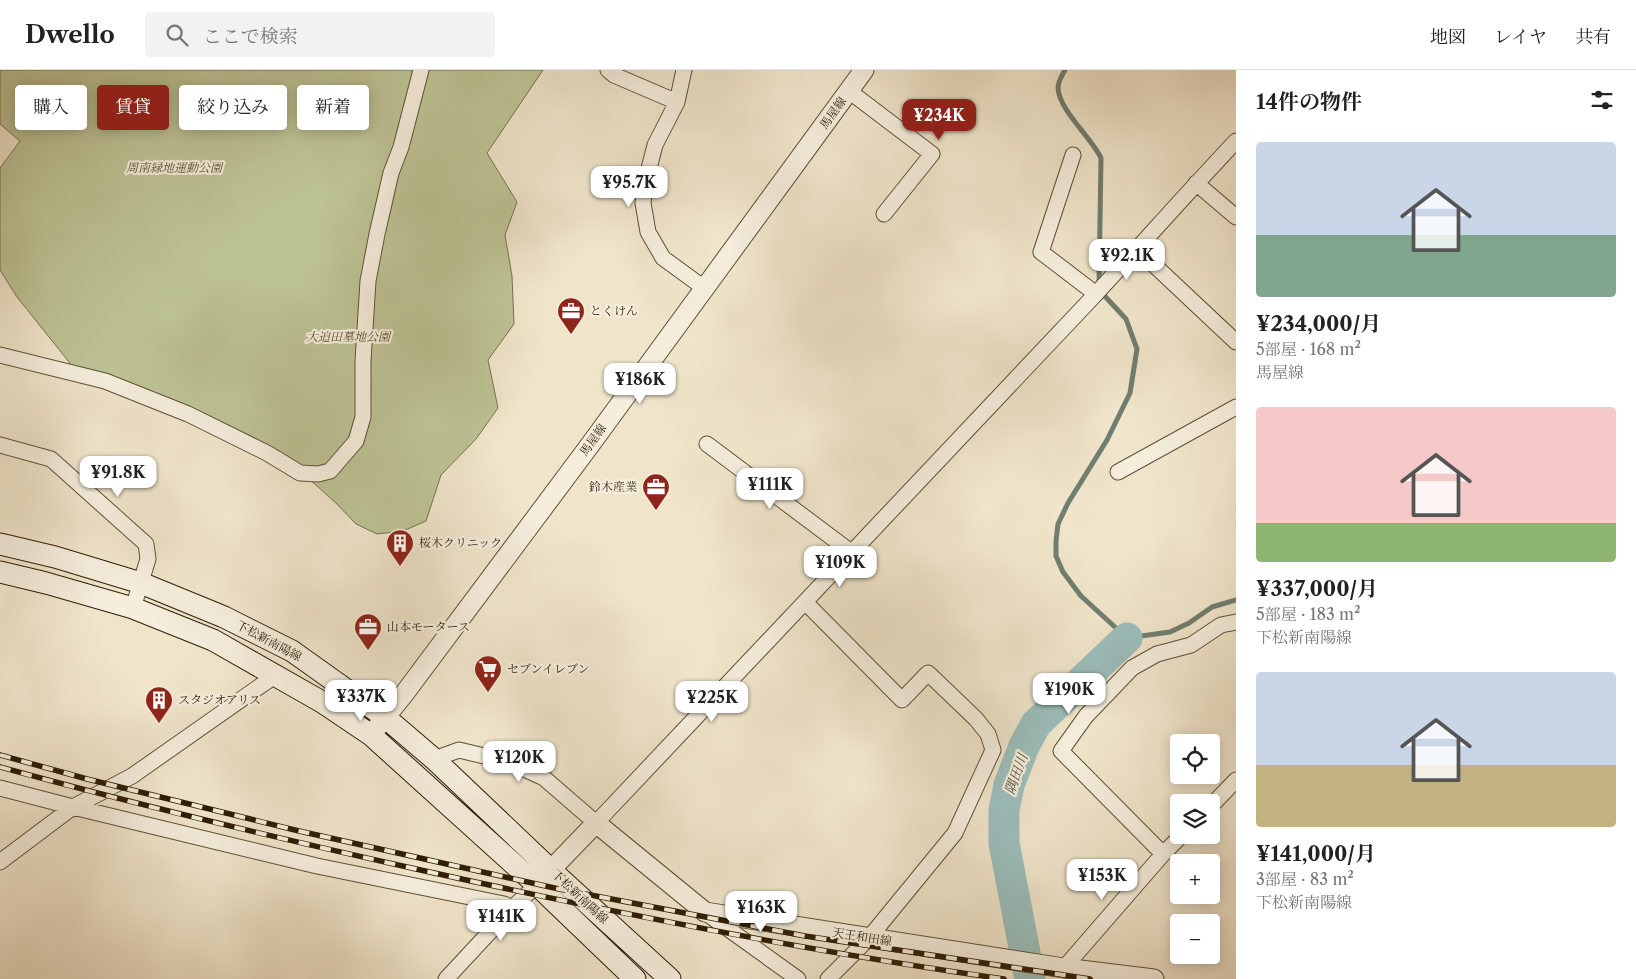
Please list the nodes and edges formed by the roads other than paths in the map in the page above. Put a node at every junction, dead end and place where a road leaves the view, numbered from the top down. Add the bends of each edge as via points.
1 (421, 70) edge
2 (608, 70) edge
3 (684, 70) edge
4 (864, 70) edge
5 (849, 91) junction
6 (677, 102) junction
7 (1236, 141) edge
8 (1073, 155) dead end
9 (1196, 183) junction
10 (884, 214) dead end
11 (1236, 216) edge
12 (1136, 248) junction
13 (704, 288) junction
14 (1096, 294) junction
15 (1236, 342) edge
16 (0, 355) edge
17 (1236, 406) edge
18 (707, 444) dead end
19 (0, 445) edge
20 (1118, 472) dead end
21 (0, 544) edge
22 (851, 552) junction
23 (0, 572) edge
24 (141, 583) junction
25 (806, 603) junction
26 (133, 608) junction
27 (1236, 622) edge
28 (276, 675) junction
29 (386, 718) junction
30 (371, 735) junction
31 (434, 759) junction
32 (1236, 780) edge
33 (0, 788) edge
34 (1220, 797) edge
35 (73, 807) junction
36 (596, 823) junction
37 (1173, 844) edge
38 (1163, 854) junction
39 (0, 862) edge
40 (544, 878) junction
41 (512, 908) junction
42 (705, 912) junction
43 (869, 938) junction
44 (1064, 968) junction
45 (446, 979) edge
46 (635, 979) edge
47 (670, 979) edge
48 (798, 979) edge
49 (828, 979) edge
50 (1154, 979) edge

1 - 16 street via 391,173 368,281 363,416 356,441 330,471 300,473 188,414 105,381
2 - 6 street
3 - 6 street
4 - 5 street, 馬屋線
5 - 10 street via 932,154
5 - 13 street, 馬屋線
6 - 13 street via 655,145 643,203 648,232 664,258
7 - 9 street
8 - 14 street via 1041,252
9 - 11 street
9 - 12 street
12 - 14 street
12 - 15 street
13 - 29 street, 馬屋線
14 - 22 street
17 - 20 street
18 - 22 street
19 - 24 street via 51,459 146,544 148,559
21 - 24 main road, 下松新南陽線
22 - 25 street
23 - 26 main road, 下松新南陽線
24 - 26 street
24 - 29 main road, 下松新南陽線 via 224,617 292,651
25 - 36 street
25 - 43 street via 902,700 928,673 976,719 988,734 993,750 955,833
26 - 28 main road, 下松新南陽線 via 213,640
27 - 38 street via 1222,625 1191,644 1157,654 1132,668 1086,716 1060,751
28 - 30 main road, 下松新南陽線
28 - 35 street via 132,776
29 - 30 street, 馬屋線
29 - 31 main road, 下松新南陽線
30 - 40 main road, 下松新南陽線
31 - 36 street via 458,750 509,762 544,778
31 - 40 main road, 下松新南陽線
32 - 34 street
33 - 35 street
35 - 39 street
35 - 41 street via 317,866
36 - 40 street
36 - 42 street
37 - 38 street
38 - 44 street
40 - 41 street
40 - 46 main road, 下松新南陽線
40 - 47 main road, 下松新南陽線
41 - 45 street
42 - 43 street, 天王和田線
42 - 48 street
43 - 44 street, 天王和田線
43 - 49 street
44 - 50 street, 天王和田線

